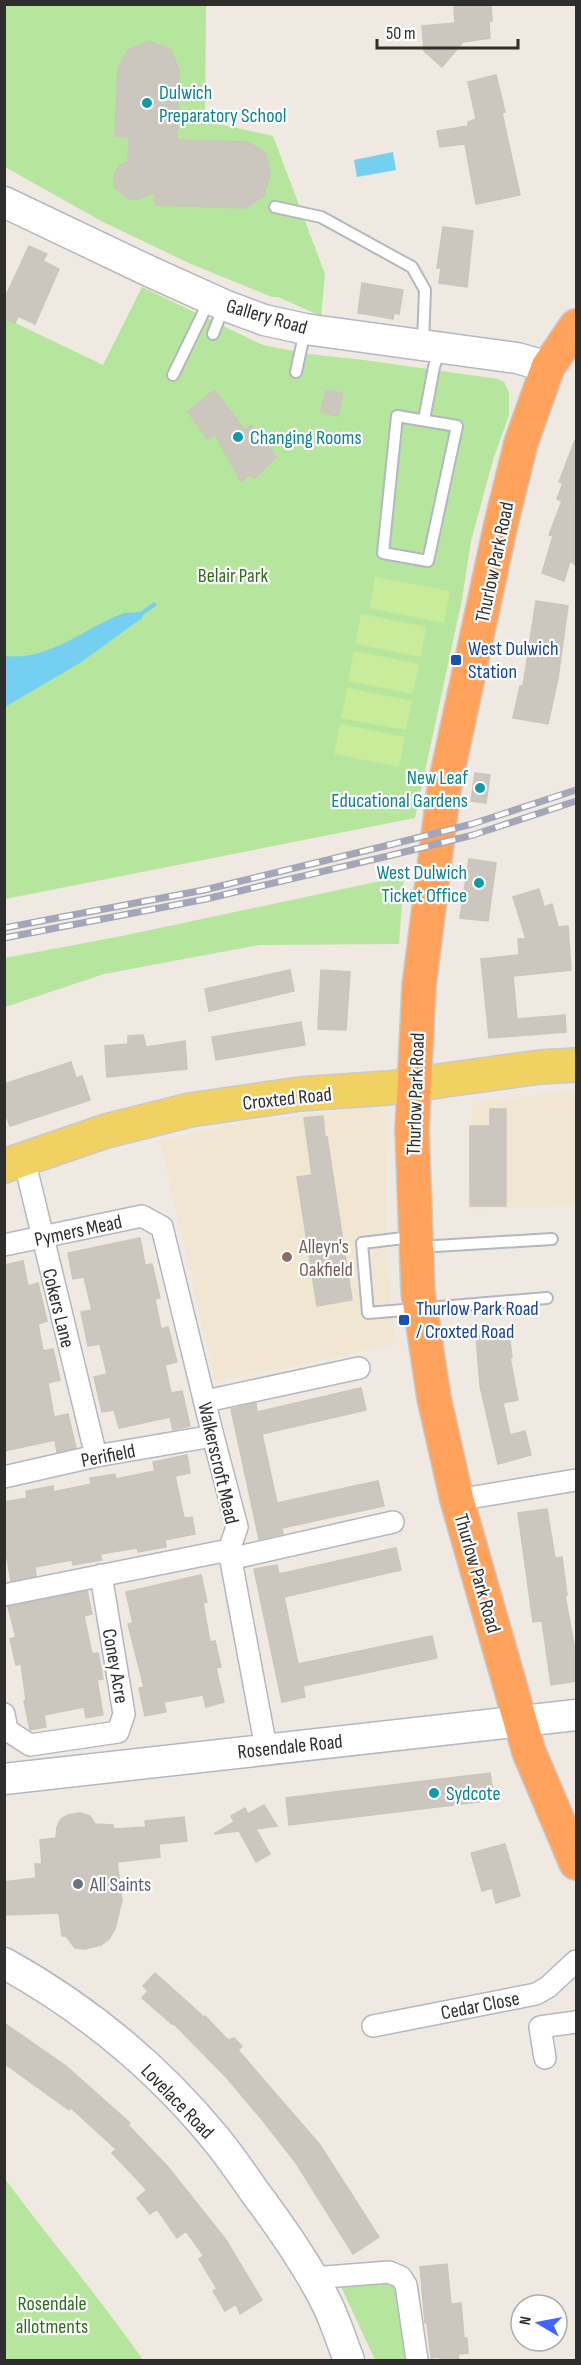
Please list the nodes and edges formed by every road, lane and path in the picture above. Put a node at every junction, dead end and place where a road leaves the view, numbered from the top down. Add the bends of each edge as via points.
1 (6, 207) edge
2 (275, 207) dead end
3 (217, 302) junction
4 (576, 326) edge
5 (305, 329) junction
6 (213, 334) dead end
7 (432, 348) junction
8 (548, 367) junction
9 (296, 372) dead end
10 (173, 375) dead end
11 (424, 420) junction
12 (576, 1065) edge
13 (412, 1084) junction
14 (14, 1163) edge
15 (151, 1220) joint
16 (42, 1238) junction
17 (552, 1239) dead end
18 (415, 1242) junction
19 (4, 1245) edge
20 (547, 1298) dead end
21 (420, 1307) junction
22 (359, 1368) dead end
23 (206, 1401) junction
24 (213, 1436) junction
25 (96, 1456) junction
26 (4, 1477) edge
27 (576, 1480) edge
28 (457, 1500) junction
29 (393, 1522) dead end
30 (230, 1554) junction
31 (101, 1575) junction
32 (4, 1595) edge
33 (4, 1714) edge
34 (576, 1715) edge
35 (521, 1721) junction
36 (266, 1748) junction
37 (4, 1779) edge
38 (576, 1863) edge
39 (576, 1961) edge
40 (4, 1963) edge
41 (576, 2022) edge
42 (373, 2026) dead end
43 (545, 2058) dead end
44 (313, 2278) junction
45 (349, 2361) edge
46 (417, 2361) edge

1 - 3 street, Gallery Road
2 - 7 lane via 321,217 412,267 425,290
3 - 5 street, Gallery Road via 264,320
3 - 6 lane
3 - 10 lane
4 - 8 highway, Thurlow Park Road
5 - 7 street, Gallery Road
5 - 9 lane
7 - 8 street, Gallery Road via 517,358
7 - 11 lane via 434,367
8 - 13 highway, Thurlow Park Road via 518,455 444,789 423,938
11 - 11 lane via 457,426 428,561 383,553 397,416
12 - 13 main road, Croxted Road
13 - 14 main road, Croxted Road via 300,1094 190,1110 106,1131
13 - 18 highway, Thurlow Park Road
14 - 16 street, Cokers Lane
15 - 16 street, Pymers Mead via 142,1216
15 - 23 street, Walkerscroft Mead via 162,1227
16 - 19 street, Pymers Mead
16 - 25 street, Cokers Lane
17 - 18 lane
18 - 21 highway, Thurlow Park Road
18 - 21 lane via 363,1243 368,1313
20 - 21 lane
21 - 28 highway, Thurlow Park Road via 434,1398
22 - 23 street
23 - 24 street, Walkerscroft Mead
24 - 25 street, Perifield
24 - 30 street, Walkerscroft Mead via 237,1527
25 - 26 street, Perifield
27 - 28 street
28 - 35 highway, Thurlow Park Road
29 - 30 street
30 - 31 street
30 - 36 street, Walkerscroft Mead
31 - 32 street
31 - 33 street, Coney Acre via 124,1714 118,1732 30,1745 7,1730
34 - 35 street, Rosendale Road
35 - 36 street, Rosendale Road
35 - 38 highway, Thurlow Park Road via 533,1762
36 - 37 street, Rosendale Road
39 - 42 street, Cedar Close via 536,1994
40 - 44 street, Lovelace Road via 45,1986 108,2031 175,2094 217,2140
41 - 43 street via 540,2027
44 - 45 street, Lovelace Road
44 - 46 street via 389,2272 401,2277 406,2285

